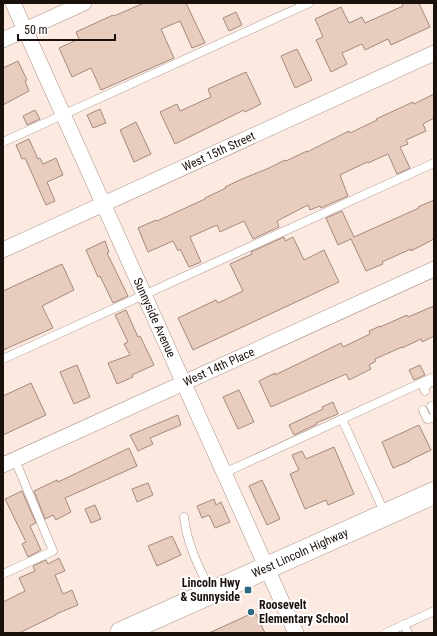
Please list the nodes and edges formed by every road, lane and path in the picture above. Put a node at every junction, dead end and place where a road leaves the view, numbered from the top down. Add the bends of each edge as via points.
1 (13, 3) edge
2 (84, 3) edge
3 (309, 3) edge
4 (24, 30) junction
5 (3, 40) edge
6 (434, 53) edge
7 (63, 115) junction
8 (3, 142) edge
9 (434, 163) edge
10 (103, 204) junction
11 (3, 250) edge
12 (434, 269) edge
13 (143, 295) junction
14 (3, 359) edge
15 (431, 383) edge
16 (184, 384) junction
17 (417, 395) dead end
18 (423, 410) dead end
19 (434, 418) edge
20 (342, 419) junction
21 (9, 463) edge
22 (224, 473) junction
23 (434, 493) edge
24 (386, 514) junction
25 (184, 517) dead end
26 (266, 568) junction
27 (3, 574) edge
28 (211, 593) junction
29 (434, 611) edge
30 (404, 624) junction
31 (121, 633) edge
32 (296, 633) edge
33 (386, 633) edge
34 (408, 633) edge

1 - 4 street, Sunnyside Avenue
2 - 4 street
3 - 7 lane
4 - 5 street
4 - 7 street, Sunnyside Avenue
6 - 10 street, West 15th Street
7 - 8 lane
7 - 10 street, Sunnyside Avenue
9 - 13 lane
10 - 11 street, West 15th Street
10 - 13 street, Sunnyside Avenue
12 - 16 street, West 14th Place
13 - 14 lane
13 - 16 street, Sunnyside Avenue
15 - 17 lane via 415,392
15 - 20 lane
16 - 21 street, West 14th Place
16 - 22 street, Sunnyside Avenue
18 - 19 lane via 427,419
20 - 22 lane
20 - 24 lane
21 - 27 lane via 53,551
22 - 26 street, Sunnyside Avenue
23 - 24 main road, West Lincoln Highway
24 - 26 main road, West Lincoln Highway
25 - 28 lane via 197,564
26 - 28 main road, West Lincoln Highway
26 - 32 street, Sunnyside Avenue
28 - 31 main road, West Lincoln Highway
29 - 30 lane
30 - 33 lane
30 - 34 lane

